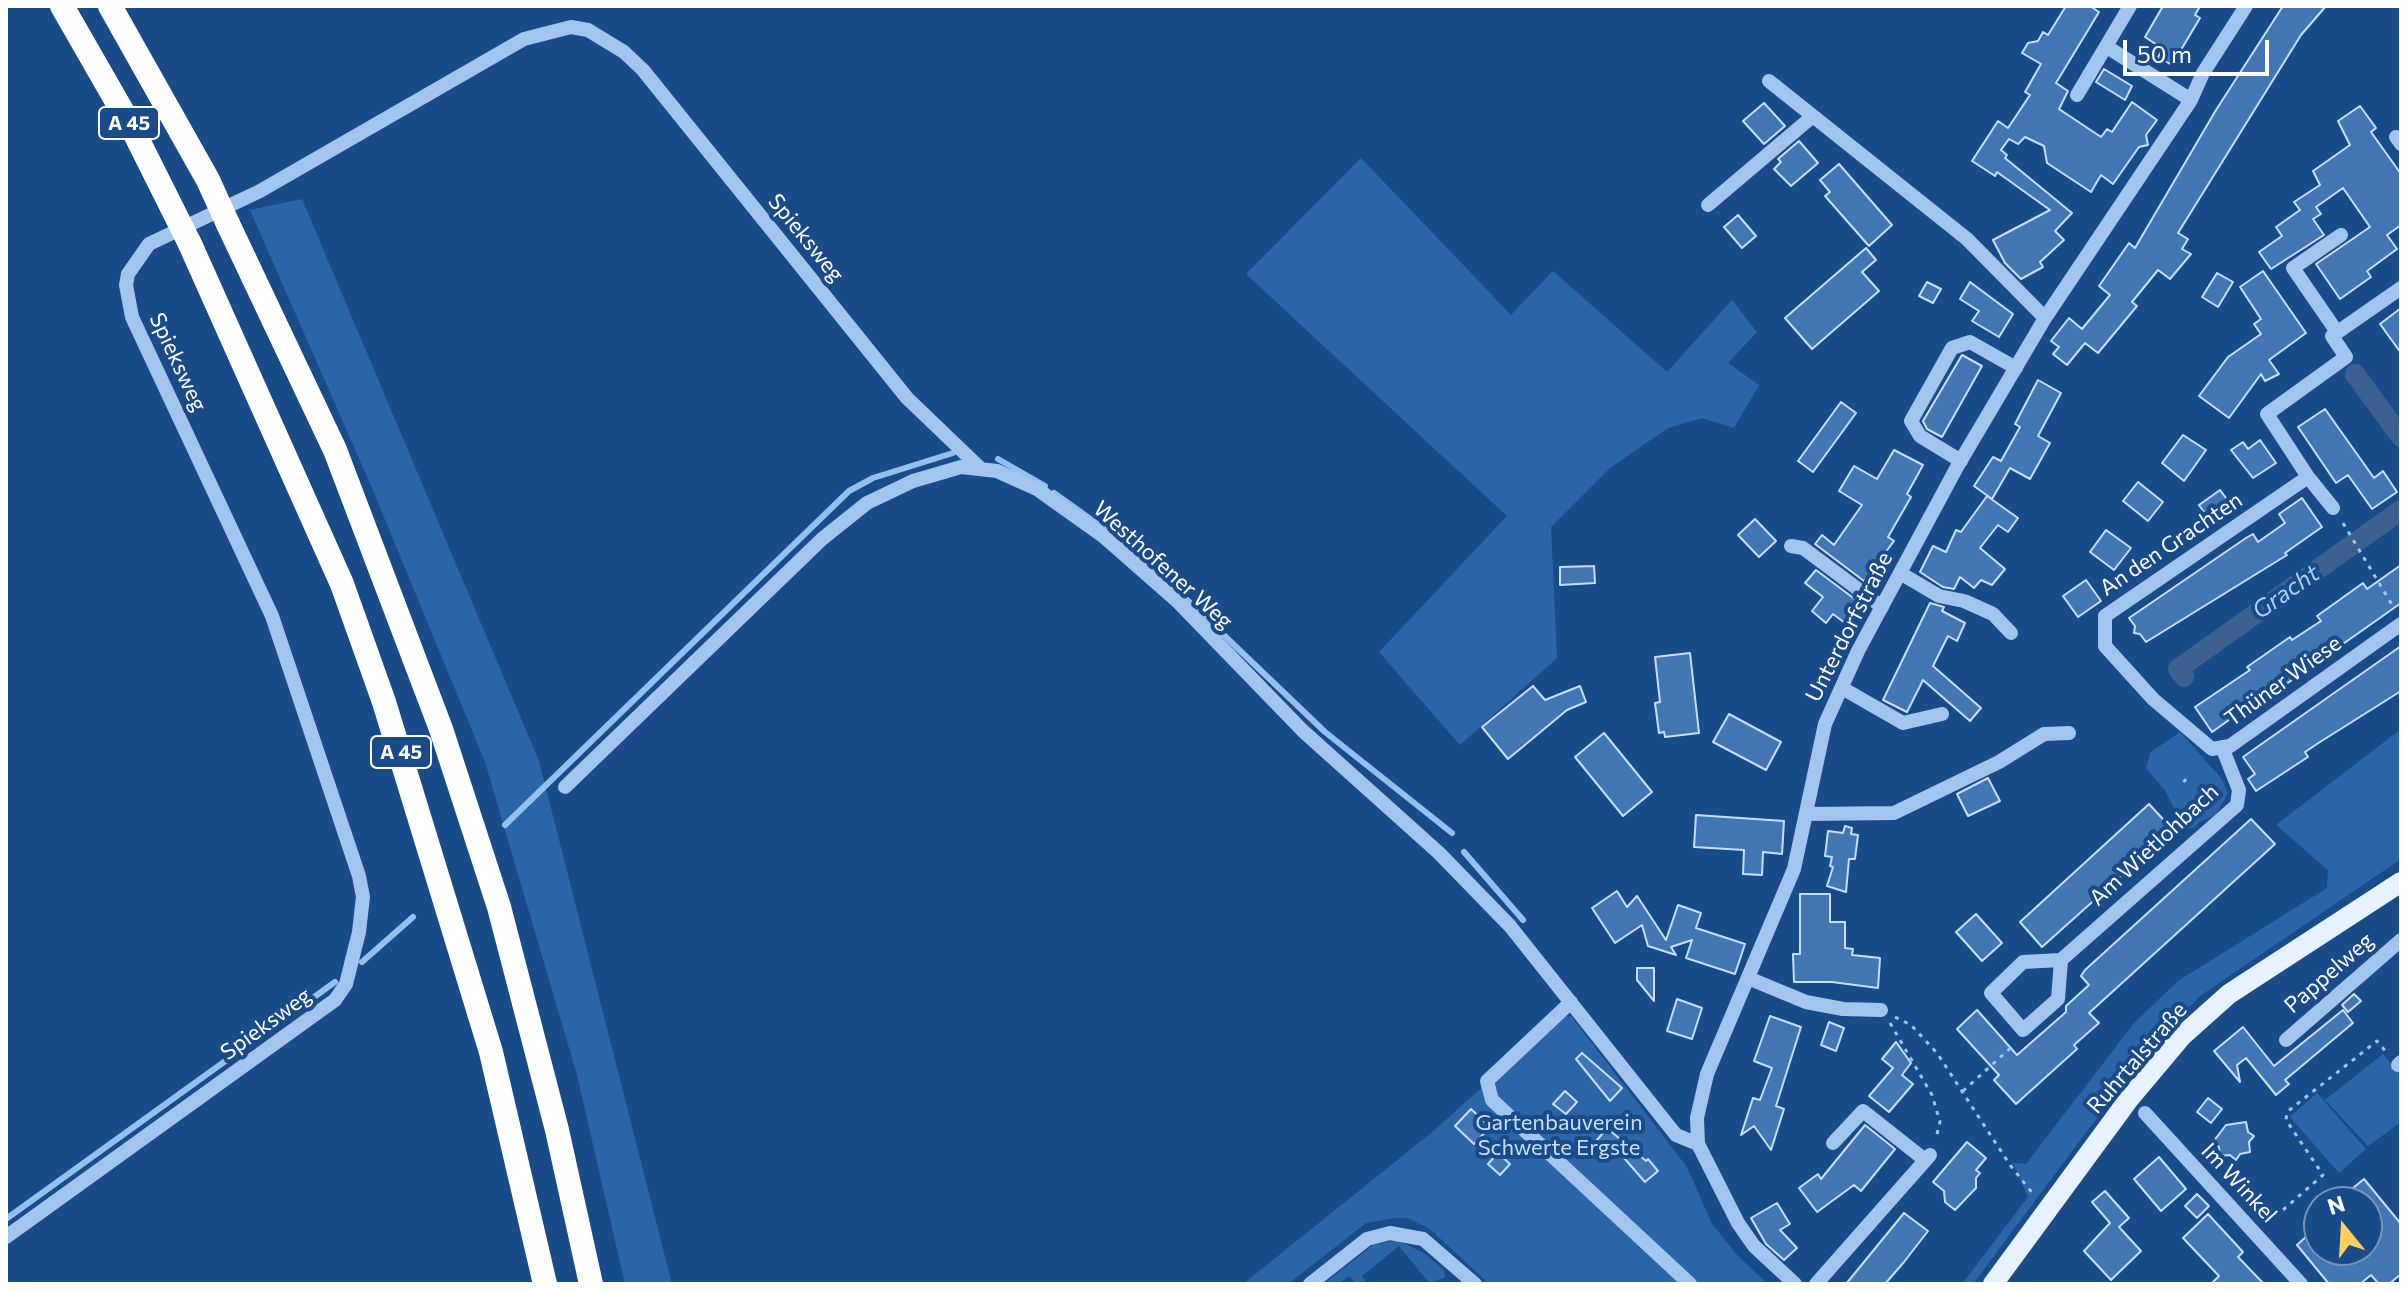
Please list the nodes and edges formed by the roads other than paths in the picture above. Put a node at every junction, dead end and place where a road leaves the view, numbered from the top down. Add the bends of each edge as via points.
1 (62, 6) edge
2 (110, 6) edge
3 (2130, 6) edge
4 (2246, 6) edge
5 (2107, 47) junction
6 (1769, 81) dead end
7 (2077, 95) dead end
8 (2191, 100) junction
9 (1813, 116) junction
10 (1708, 205) dead end
11 (2341, 235) dead end
12 (2401, 288) edge
13 (2045, 318) junction
14 (2337, 332) junction
15 (2016, 368) junction
16 (1961, 461) junction
17 (979, 467) junction
18 (2308, 477) junction
19 (2333, 508) dead end
20 (1791, 546) dead end
21 (1900, 573) junction
22 (1882, 607) junction
23 (2401, 624) edge
24 (2011, 633) dead end
25 (1842, 688) junction
26 (2153, 699) joint
27 (1942, 714) dead end
28 (2069, 733) dead end
29 (2222, 747) junction
30 (565, 787) dead end
31 (1806, 814) junction
32 (2401, 882) edge
33 (2401, 940) edge
34 (2061, 960) junction
35 (1748, 978) junction
36 (1571, 1002) junction
37 (1881, 1010) road end
38 (2286, 1040) dead end
39 (2145, 1113) dead end
40 (557, 1130) junction
41 (1833, 1143) dead end
42 (1698, 1144) junction
43 (6, 1237) edge
44 (545, 1284) edge
45 (591, 1284) edge
46 (606, 1284) edge
47 (1310, 1284) edge
48 (1475, 1284) edge
49 (1690, 1284) edge
50 (1795, 1284) edge
51 (1816, 1284) edge
52 (1993, 1284) edge
53 (2301, 1284) edge

1 - 44 highway, A 45, bridge via 190,244 342,584 384,702 491,1052
2 - 40 highway, A 45, bridge via 208,180 335,450 420,672 499,907
3 - 5 street
4 - 8 street, Unterdorfstraße
5 - 7 street
5 - 8 street
6 - 9 street
8 - 13 street, Unterdorfstraße
9 - 10 street
9 - 13 street via 1967,239
11 - 14 street via 2293,268
12 - 14 street
13 - 15 street, Unterdorfstraße
14 - 18 street via 2332,336 2346,357 2267,414
15 - 16 street, Unterdorfstraße
15 - 16 street via 1970,342 1952,348 1911,421 1920,436
16 - 21 street, Unterdorfstraße
17 - 30 street, Westhofener Weg via 913,481 867,503 822,539
17 - 36 street, Westhofener Weg via 1037,489 1103,536 1177,601 1303,731 1510,926
17 - 43 street, Spieksweg via 907,398 643,70 588,30 571,27 524,39 260,191 149,244 128,274 132,317 272,616 359,876 359,932 346,984 335,1000
18 - 19 street
18 - 26 street, An den Grachten via 2105,616 2105,646
20 - 22 street via 1803,548
21 - 22 street, Unterdorfstraße
21 - 24 street via 1939,596 1993,614
22 - 25 street, Unterdorfstraße
23 - 29 street, Thüner Wiese
25 - 27 street via 1903,723
25 - 31 street, Unterdorfstraße via 1825,724
26 - 29 street, Thüner Wiese via 2204,745
28 - 31 street via 2044,734 1894,813
29 - 34 street, Am Wietlohbach via 2239,790 2237,805
31 - 35 street, Unterdorfstraße via 1794,869
32 - 52 main road, Ruhrtalstraße via 2229,994 2182,1036
33 - 38 street, Pappelweg
34 - 34 street via 2058,999 2023,1030 1991,993 2023,962
35 - 37 street via 1806,1002
35 - 42 street, Unterdorfstraße via 1707,1074 1697,1118
36 - 42 street, Westhofener Weg via 1676,1135
36 - 49 street via 1487,1081 1492,1100
39 - 53 street, Im Winkel
40 - 45 highway, A 45
40 - 46 highway
41 - 51 street via 1863,1111 1927,1158
42 - 50 street, Unterdorfstraße via 1738,1223 1754,1246
47 - 48 street via 1367,1239 1390,1233 1423,1239

